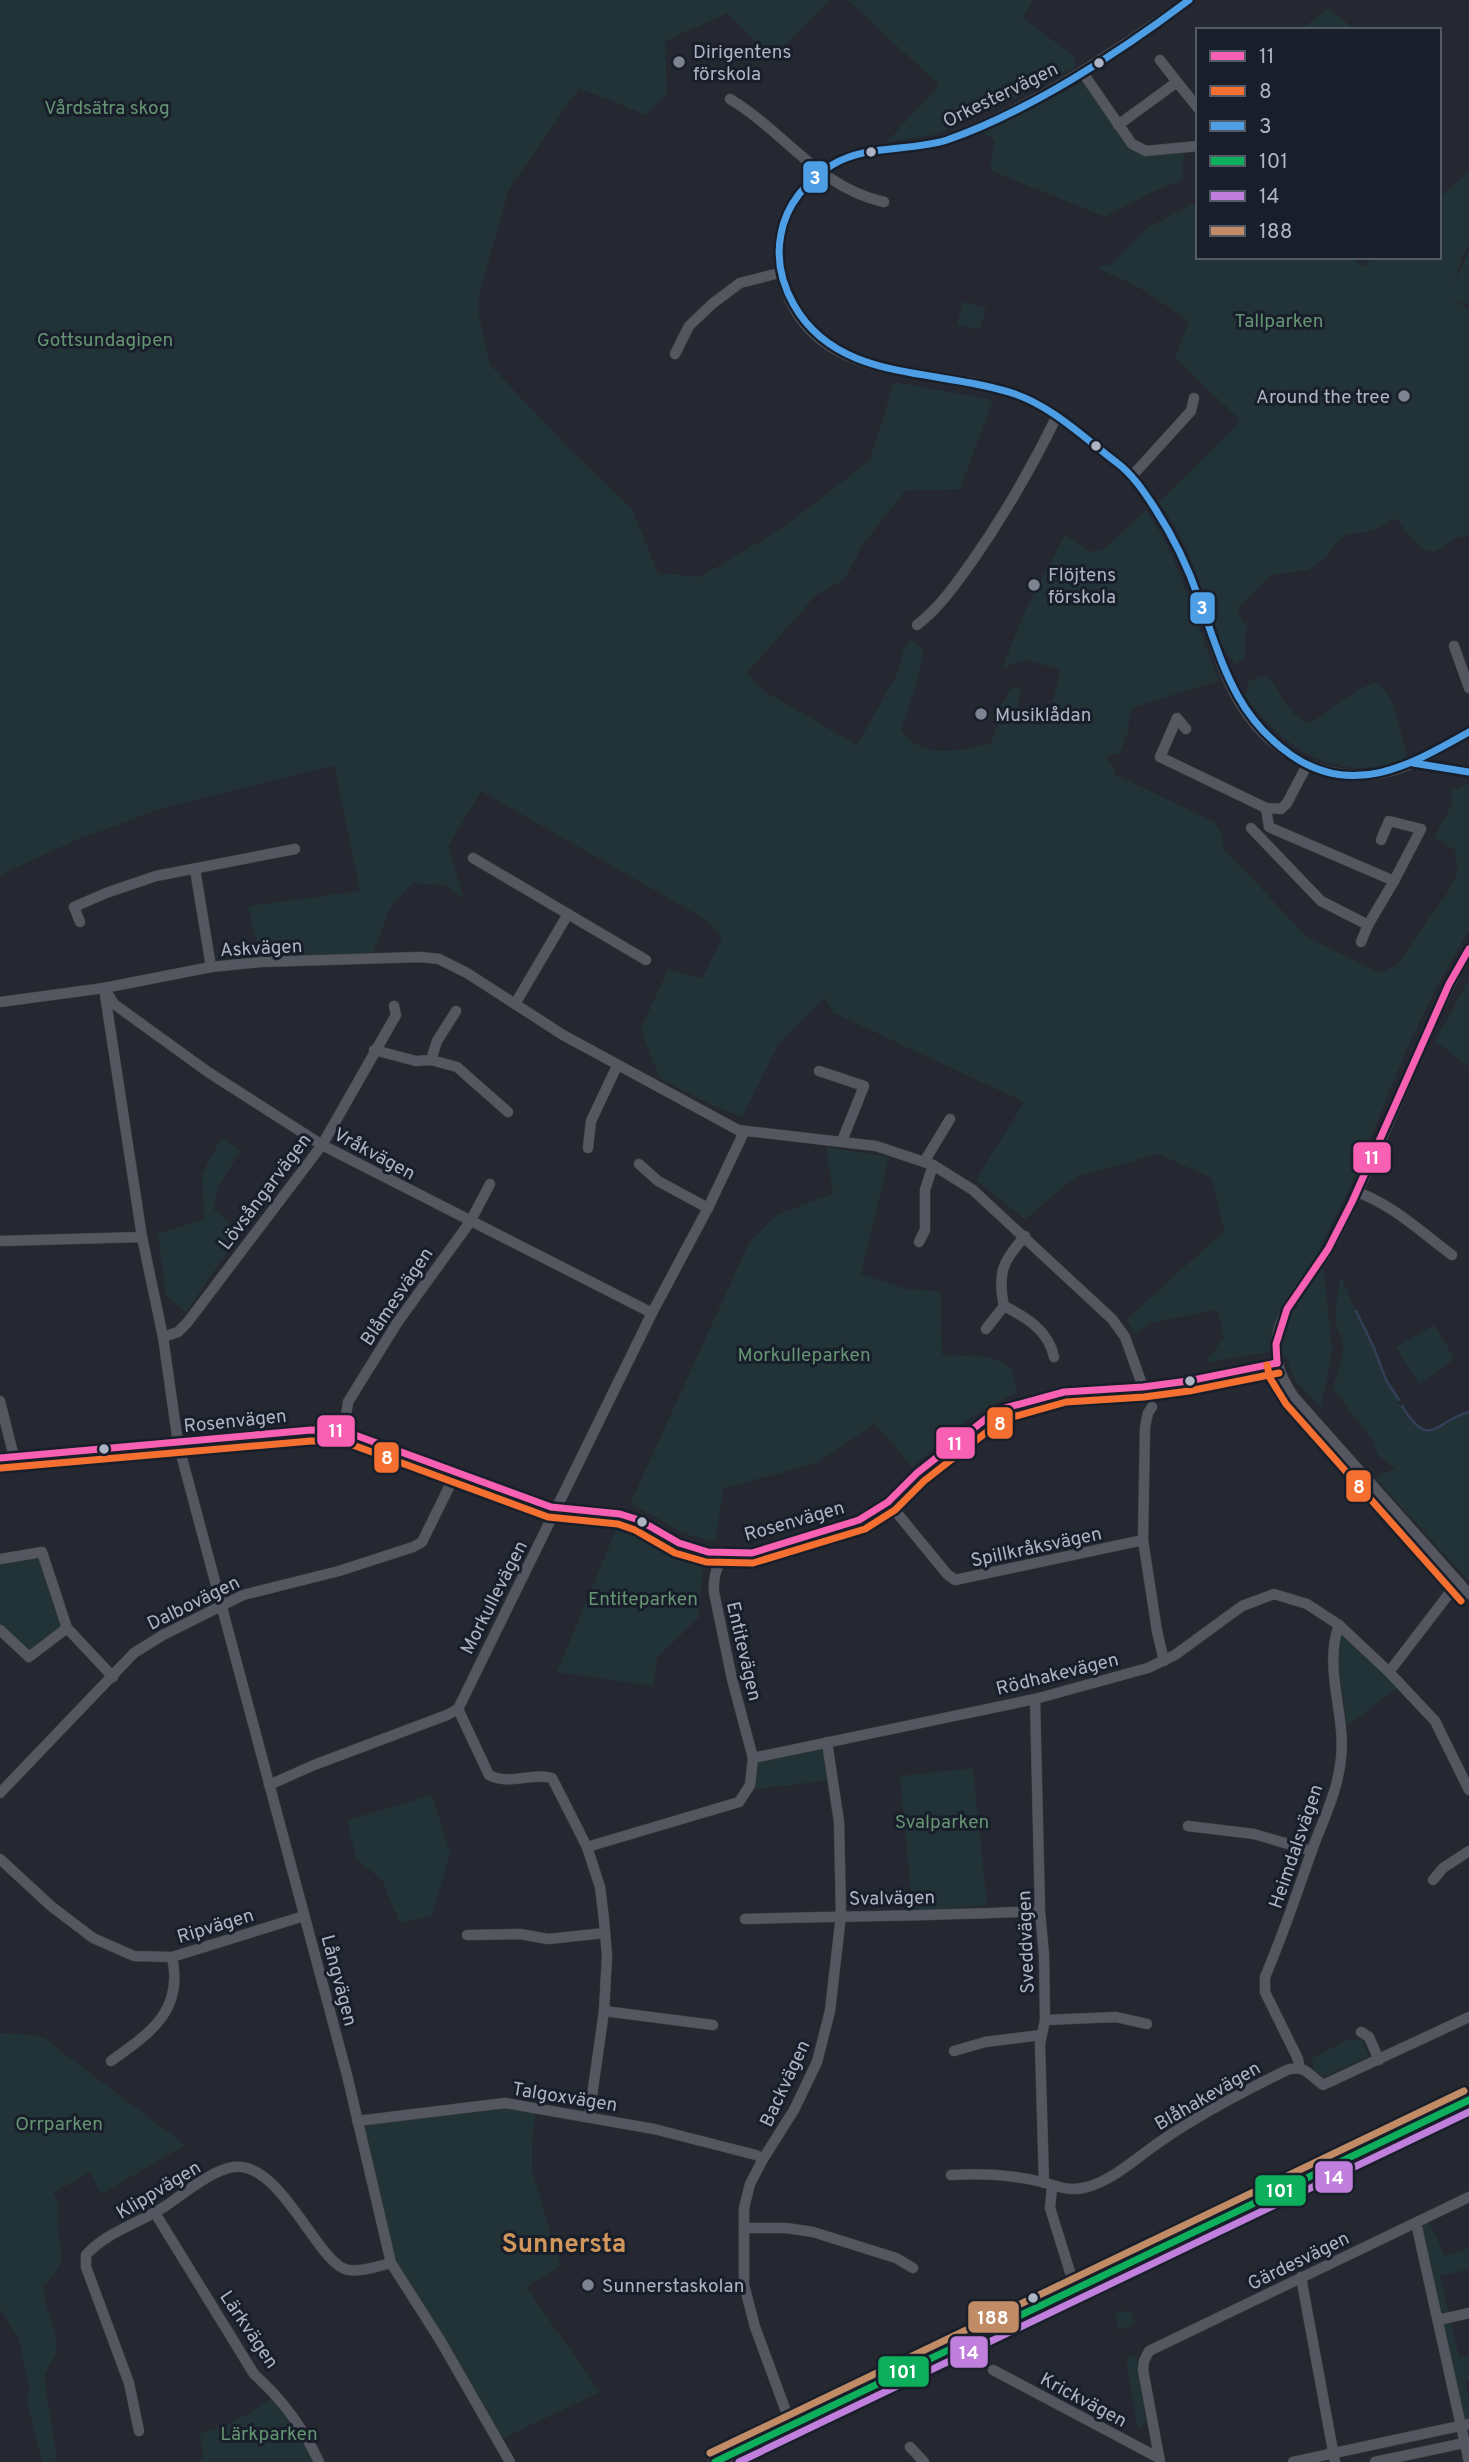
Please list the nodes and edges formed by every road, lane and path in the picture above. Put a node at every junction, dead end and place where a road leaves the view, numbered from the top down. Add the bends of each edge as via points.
1 (1189, 0) edge
2 (1160, 60) dead end
3 (1083, 73) junction
4 (1177, 82) junction
5 (730, 99) dead end
6 (1196, 106) edge
7 (1118, 125) junction
8 (1196, 146) edge
9 (820, 173) junction
10 (884, 202) dead end
11 (779, 274) junction
12 (676, 354) dead end
13 (1194, 398) dead end
14 (1057, 416) junction
15 (1132, 476) junction
16 (917, 625) dead end
17 (1454, 646) dead end
18 (1469, 688) edge
19 (1186, 729) dead end
20 (1469, 732) edge
21 (1307, 765) junction
22 (1265, 808) junction
23 (1251, 828) dead end
24 (1381, 840) dead end
25 (295, 849) dead end
26 (473, 858) dead end
27 (195, 869) junction
28 (1394, 881) junction
29 (568, 914) junction
30 (80, 922) dead end
31 (1368, 925) junction
32 (1361, 942) dead end
33 (1469, 949) edge
34 (646, 960) dead end
35 (211, 967) junction
36 (104, 988) junction
37 (1, 999) edge
38 (515, 1004) junction
39 (394, 1006) dead end
40 (456, 1011) dead end
41 (374, 1050) junction
42 (431, 1060) junction
43 (617, 1066) junction
44 (819, 1071) dead end
45 (508, 1112) dead end
46 (950, 1119) dead end
47 (744, 1132) junction
48 (842, 1141) junction
49 (322, 1145) junction
50 (588, 1148) dead end
51 (639, 1164) dead end
52 (928, 1164) junction
53 (490, 1184) dead end
54 (1357, 1192) junction
55 (708, 1208) junction
56 (470, 1222) junction
57 (1025, 1236) junction
58 (142, 1237) junction
59 (0, 1241) edge
60 (919, 1242) dead end
61 (1452, 1255) dead end
62 (1004, 1306) junction
63 (652, 1313) junction
64 (986, 1329) dead end
65 (163, 1337) junction
66 (1054, 1357) dead end
67 (1276, 1363) junction
68 (1143, 1387) junction
69 (0, 1401) edge
70 (1152, 1407) dead end
71 (344, 1431) junction
72 (178, 1443) junction
73 (14, 1457) junction
74 (0, 1458) edge
75 (456, 1473) junction
76 (888, 1502) junction
77 (558, 1507) junction
78 (1143, 1540) junction
79 (726, 1554) junction
80 (0, 1559) edge
81 (1458, 1582) junction
82 (1469, 1594) edge
83 (223, 1604) junction
84 (1339, 1625) junction
85 (67, 1628) junction
86 (0, 1630) edge
87 (1164, 1661) junction
88 (1390, 1672) junction
89 (113, 1677) junction
90 (1035, 1699) junction
91 (458, 1709) junction
92 (827, 1742) junction
93 (753, 1758) junction
94 (269, 1785) junction
95 (1469, 1790) edge
96 (0, 1793) edge
97 (1188, 1826) dead end
98 (587, 1847) junction
99 (1312, 1851) junction
100 (1469, 1851) edge
101 (0, 1858) edge
102 (1433, 1880) dead end
103 (1040, 1911) junction
104 (841, 1915) junction
105 (304, 1916) junction
106 (745, 1919) dead end
107 (605, 1933) junction
108 (467, 1935) dead end
109 (172, 1957) junction
110 (604, 2011) junction
111 (1469, 2017) edge
112 (1045, 2020) junction
113 (1147, 2024) dead end
114 (713, 2025) dead end
115 (1361, 2032) dead end
116 (1041, 2035) junction
117 (954, 2051) dead end
118 (1379, 2060) junction
119 (111, 2061) dead end
120 (1296, 2068) junction
121 (1469, 2100) edge
122 (589, 2117) junction
123 (357, 2121) junction
124 (763, 2159) junction
125 (951, 2175) dead end
126 (1048, 2185) junction
127 (1469, 2197) edge
128 (155, 2213) junction
129 (1416, 2223) junction
130 (744, 2228) junction
131 (391, 2263) junction
132 (913, 2268) dead end
133 (1301, 2277) junction
134 (1075, 2288) junction
135 (1469, 2314) edge
136 (1438, 2320) junction
137 (993, 2370) dead end
138 (791, 2425) junction
139 (1465, 2425) edge
140 (139, 2431) dead end
141 (1467, 2443) edge
142 (910, 2447) dead end
143 (1335, 2458) edge
144 (1159, 2460) edge
145 (319, 2462) edge
146 (510, 2462) edge
147 (715, 2462) edge
148 (924, 2462) edge
149 (1293, 2462) edge
150 (1375, 2462) edge
151 (1469, 2462) edge

1 - 3 street, Orkestervägen
2 - 4 street
3 - 7 street
3 - 9 street, Orkestervägen via 942,141 864,151
4 - 6 street
4 - 7 street
5 - 9 street via 755,114
7 - 8 street via 1132,144 1146,151
9 - 10 street via 860,197
9 - 11 street, Orkestervägen via 805,186 782,226
11 - 12 street via 740,283 712,304 689,327
11 - 14 street, Orkestervägen via 793,309 807,327 856,359 1013,393
13 - 15 street via 1191,411
14 - 15 street, Orkestervägen
14 - 16 street via 992,533 940,606
15 - 21 street, Orkestervägen via 1188,570 1239,705 1269,741
17 - 18 street
19 - 22 street via 1177,718 1160,757
20 - 21 street, Orkestervägen via 1413,764 1381,774 1348,775
21 - 22 street via 1287,803 1281,809
22 - 28 street via 1269,827
23 - 31 street via 1321,901
24 - 28 street via 1389,821 1421,829
25 - 27 street
26 - 29 street
27 - 30 street via 156,876 74,907
27 - 35 street
28 - 31 street
29 - 34 street
29 - 38 street
31 - 32 street
33 - 54 street via 1449,984
35 - 36 street, Askvägen
35 - 38 street, Askvägen via 429,957 467,973
36 - 37 street, Askvägen
36 - 49 street, Vråkvägen via 114,1004 198,1065
36 - 58 street, Långvägen
38 - 43 street, Askvägen
39 - 41 street, Lövsångarvägen via 396,1014
40 - 42 street
41 - 42 street via 416,1061
41 - 49 street, Lövsångarvägen
42 - 45 street via 457,1067
43 - 47 street, Askvägen
43 - 50 street via 591,1121
44 - 48 street via 864,1086
46 - 52 street
47 - 48 street
47 - 55 street, Morkullevägen
48 - 52 street via 876,1146
49 - 56 street, Vråkvägen
49 - 65 street, Lövsångarvägen via 187,1323
51 - 55 street via 658,1181
52 - 57 street via 973,1190
52 - 60 street via 925,1230
53 - 56 street, Blåmesvägen
54 - 61 street via 1394,1210
54 - 67 street via 1328,1249 1287,1309 1276,1344
55 - 63 street, Morkullevägen
56 - 63 street, Vråkvägen
56 - 71 street, Blåmesvägen via 397,1323 348,1402
57 - 62 street via 1000,1272
57 - 68 street via 1112,1319 1125,1337
58 - 59 street
58 - 65 street, Långvägen
62 - 64 street
62 - 66 street via 1028,1318 1052,1343
63 - 77 street, Morkullevägen
65 - 72 street, Långvägen
67 - 68 street, Rosenvägen
67 - 81 street via 1294,1397
68 - 76 street, Rosenvägen via 1064,1392 1005,1408 917,1473
69 - 73 street
70 - 78 street via 1145,1427
71 - 72 street, Rosenvägen
71 - 75 street, Rosenvägen
72 - 73 street, Rosenvägen
72 - 83 street, Långvägen
73 - 74 street, Rosenvägen
75 - 77 street, Rosenvägen
75 - 83 street, Dalbovägen via 422,1542 413,1548
76 - 78 street, Spillkråksvägen via 955,1580
76 - 79 street, Rosenvägen via 847,1525 767,1550
77 - 79 street, Rosenvägen via 620,1514 678,1542
77 - 91 street, Morkullevägen
78 - 87 street
79 - 93 street, Entitevägen via 716,1570 714,1592
80 - 85 street via 42,1552
81 - 82 street
81 - 88 street
83 - 89 street, Dalbovägen via 134,1653
83 - 94 street, Långvägen
84 - 87 street, Rödhakevägen via 1307,1604 1274,1594 1242,1606
84 - 88 street, Rödhakevägen
84 - 99 street, Heimdalsvägen via 1332,1659 1341,1758 1333,1798
85 - 86 street via 29,1657
85 - 89 street
87 - 90 street, Rödhakevägen
88 - 95 street, Rödhakevägen via 1435,1721
89 - 96 street, Dalbovägen
90 - 92 street, Rödhakevägen
90 - 103 street, Sveddvägen
91 - 94 street
91 - 98 street via 489,1774 508,1781 552,1778
92 - 93 street, Rödhakevägen
92 - 104 street, Backvägen via 839,1822
93 - 98 street via 750,1785 739,1802
94 - 105 street, Långvägen
97 - 99 street via 1254,1834
98 - 107 street via 600,1887
99 - 120 street, Heimdalsvägen via 1265,1984 1298,2059
100 - 102 street
101 - 109 street, Ripvägen via 41,1898 93,1938 134,1956
103 - 104 street, Svalvägen
103 - 112 street, Sveddvägen
104 - 106 street, Svalvägen
104 - 124 street, Backvägen via 830,2011 817,2062
105 - 109 street, Ripvägen
105 - 123 street, Långvägen
107 - 108 street via 548,1938
107 - 110 street
109 - 119 street via 174,1993 161,2021
110 - 114 street
110 - 122 street
111 - 118 street
112 - 113 street via 1116,2017
112 - 116 street, Sveddvägen
115 - 118 street via 1369,2037
116 - 117 street
116 - 126 street, Sveddvägen
118 - 120 street via 1323,2085 1310,2072
120 - 126 street, Blåhakevägen via 1227,2101 1101,2182 1068,2190
121 - 134 main road
122 - 123 street, Talgoxvägen via 505,2103
122 - 124 street, Talgoxvägen
123 - 131 street, Långvägen
124 - 130 street, Backvägen via 746,2196
125 - 126 street, Blåhakevägen
126 - 134 street
127 - 129 street, Gärdesvägen
128 - 131 street, Klippvägen via 222,2171 249,2167 300,2216 340,2268
128 - 140 street, Klippvägen via 95,2246 85,2260 129,2383
128 - 145 street, Lärkvägen via 254,2374 278,2395
129 - 133 street, Gärdesvägen
129 - 136 street
130 - 132 street via 813,2232
130 - 138 street, Backvägen via 744,2286
131 - 146 street, Långvägen
133 - 143 street
133 - 144 street, Gärdesvägen via 1145,2356 1143,2370
134 - 138 main road
135 - 136 street
136 - 139 street
137 - 144 street, Krickvägen
138 - 147 main road
139 - 141 street
139 - 143 street
141 - 150 street
141 - 151 street
142 - 148 street
143 - 149 street

